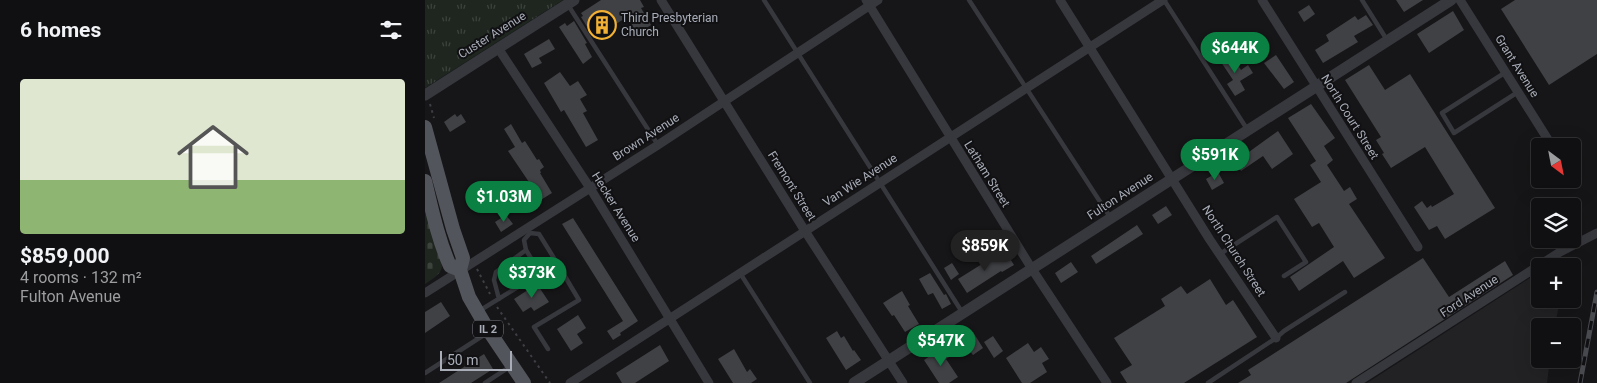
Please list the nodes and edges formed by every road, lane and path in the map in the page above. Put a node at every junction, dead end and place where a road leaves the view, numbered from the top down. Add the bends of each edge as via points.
1 (661, 0) edge
2 (764, 0) edge
3 (878, 0) edge
4 (969, 0) edge
5 (1061, 0) edge
6 (1164, 0) edge
7 (1263, 0) edge
8 (1363, 0) edge
9 (1451, 0) edge
10 (1460, 0) edge
11 (571, 2) edge
12 (868, 3) edge
13 (1388, 41) junction
14 (1090, 47) junction
15 (498, 48) junction
16 (797, 52) junction
17 (1506, 72) junction
18 (1316, 87) junction
19 (1026, 88) junction
20 (1518, 92) junction
21 (426, 94) edge
22 (725, 100) junction
23 (430, 124) edge
24 (1248, 130) junction
25 (949, 138) junction
26 (1547, 138) edge
27 (658, 145) junction
28 (1173, 179) junction
29 (425, 181) edge
30 (880, 182) junction
31 (590, 188) junction
32 (1111, 218) junction
33 (528, 230) junction
34 (805, 231) junction
35 (1597, 233) edge
36 (1418, 247) dead end
37 (526, 250) junction
38 (1220, 254) junction
39 (473, 262) junction
40 (557, 263) junction
41 (1032, 269) junction
42 (461, 270) junction
43 (540, 273) junction
44 (740, 273) junction
45 (1284, 276) dead end
46 (1345, 292) dead end
47 (425, 294) edge
48 (499, 299) junction
49 (494, 302) junction
50 (478, 311) junction
51 (963, 313) junction
52 (669, 318) junction
53 (490, 332) junction
54 (1276, 338) junction
55 (548, 349) dead end
56 (889, 360) junction
57 (512, 365) junction
58 (425, 373) edge
59 (485, 383) edge
60 (523, 383) edge
61 (550, 383) edge
62 (571, 383) edge
63 (709, 383) edge
64 (810, 383) edge
65 (854, 383) edge
66 (903, 383) edge
67 (1107, 383) edge
68 (1208, 383) edge
69 (1356, 383) edge

1 - 22 street, Fremont Street
2 - 16 lane
3 - 12 street, Brown Avenue
4 - 19 lane
5 - 14 street, North Church Street
6 - 14 street, Van Wie Avenue
6 - 24 lane
7 - 18 street, North Court Street
8 - 13 lane
9 - 13 street, Fulton Avenue
10 - 17 street, Grant Avenue
11 - 15 street, Custer Avenue
11 - 27 lane
12 - 16 street, Brown Avenue
12 - 25 street, Latham Street
13 - 18 street, Fulton Avenue
14 - 19 street, Van Wie Avenue
14 - 28 street, North Church Street
15 - 21 street, Custer Avenue
15 - 31 street, Hecker Avenue
16 - 22 street, Brown Avenue
16 - 30 lane
17 - 20 street, Grant Avenue
17 - 20 lane via 1442,113 1454,133
18 - 24 street, Fulton Avenue
18 - 36 street, North Court Street
19 - 25 street, Van Wie Avenue
19 - 32 lane
20 - 26 street, Grant Avenue
21 - 23 path
22 - 27 street, Brown Avenue
22 - 34 street, Fremont Street
23 - 42 main road, IL 2 via 453,228 463,258
24 - 28 street, Fulton Avenue
25 - 30 street, Van Wie Avenue
25 - 41 street, Latham Street
27 - 31 street, Brown Avenue
28 - 32 street, Fulton Avenue
28 - 38 street, North Church Street
29 - 42 main road, IL 2 via 445,254 450,266
30 - 34 street, Van Wie Avenue
30 - 51 lane
31 - 33 street, Brown Avenue
31 - 52 street, Hecker Avenue
32 - 41 street, Fulton Avenue
33 - 37 lane via 524,240
33 - 39 street, Brown Avenue
33 - 40 lane via 539,234
34 - 44 street, Van Wie Avenue
34 - 56 street, Fremont Street
35 - 69 street, Ford Avenue via 1560,252
37 - 43 lane
37 - 48 lane via 496,272 494,280
38 - 45 lane via 1277,217 1306,262
38 - 54 street, North Church Street
39 - 42 street, Brown Avenue
39 - 49 path
40 - 43 lane
40 - 55 lane via 579,300 534,327
41 - 51 street, Fulton Avenue
41 - 67 street, Latham Street
42 - 47 street, Brown Avenue
42 - 50 main road, IL 2 via 469,297
43 - 48 lane
44 - 52 street, Van Wie Avenue
44 - 64 lane
46 - 54 lane
48 - 49 lane
49 - 50 lane
49 - 61 path
50 - 53 main road, IL 2
51 - 56 street, Fulton Avenue
52 - 62 street, Van Wie Avenue
52 - 63 street, Hecker Avenue
53 - 57 main road, IL 2
53 - 58 lane
54 - 68 lane
56 - 65 street, Fulton Avenue
56 - 66 street, Fremont Street
57 - 59 lane
57 - 60 main road, IL 2

